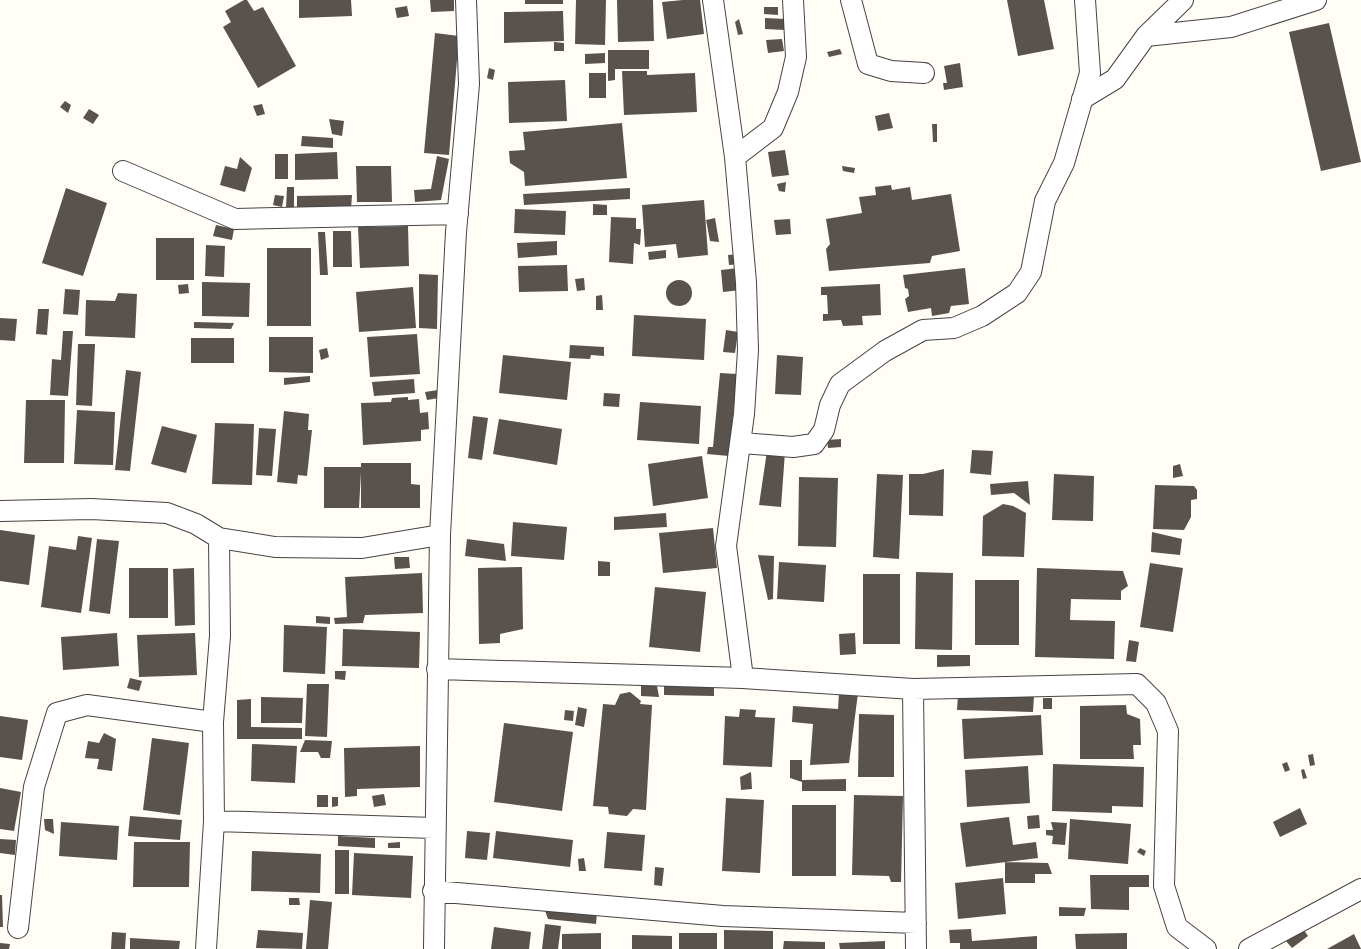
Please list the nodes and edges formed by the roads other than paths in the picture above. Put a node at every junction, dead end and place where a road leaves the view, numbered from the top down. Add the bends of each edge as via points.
1 (466, 0) edge
2 (713, 0) edge
3 (792, 0) edge
4 (851, 0) edge
5 (1085, 0) edge
6 (1183, 0) edge
7 (1316, 0) edge
8 (1146, 36) junction
9 (924, 73) dead end
10 (1082, 99) junction
11 (735, 157) junction
12 (123, 171) dead end
13 (458, 214) junction
14 (741, 443) junction
15 (0, 511) edge
16 (440, 535) junction
17 (219, 538) junction
18 (437, 669) junction
19 (743, 678) junction
20 (913, 689) junction
21 (213, 722) junction
22 (214, 821) junction
23 (434, 828) junction
24 (1361, 889) edge
25 (433, 891) junction
26 (916, 923) junction
27 (18, 928) dead end
28 (206, 949) edge
29 (434, 949) edge
30 (916, 949) edge
31 (1206, 949) edge
32 (1249, 949) edge

1 - 13 street via 469,84
2 - 11 street
3 - 11 street via 796,57 788,92 773,128
4 - 9 street via 868,64
5 - 10 street via 1090,73
6 - 8 street
7 - 8 street via 1231,27
8 - 10 street via 1115,79
10 - 14 street via 1064,164 1045,201 1031,273 1017,293 982,316 954,328 923,330 885,351 840,384 824,430 814,444 793,447
11 - 14 street via 748,350
12 - 13 street via 235,219
13 - 16 street
14 - 19 street via 726,546
15 - 17 street via 91,509 167,513
16 - 17 street via 362,548 275,547
16 - 18 street
17 - 21 street via 220,636
18 - 19 street
18 - 23 street
19 - 20 street
20 - 26 street
20 - 31 street via 1137,684 1156,703 1168,731 1164,886 1177,927
21 - 22 street
21 - 27 street via 87,705 57,713 34,787
22 - 23 street
22 - 28 street
23 - 25 street
24 - 32 street
25 - 26 street via 723,916
25 - 29 street
26 - 30 street

